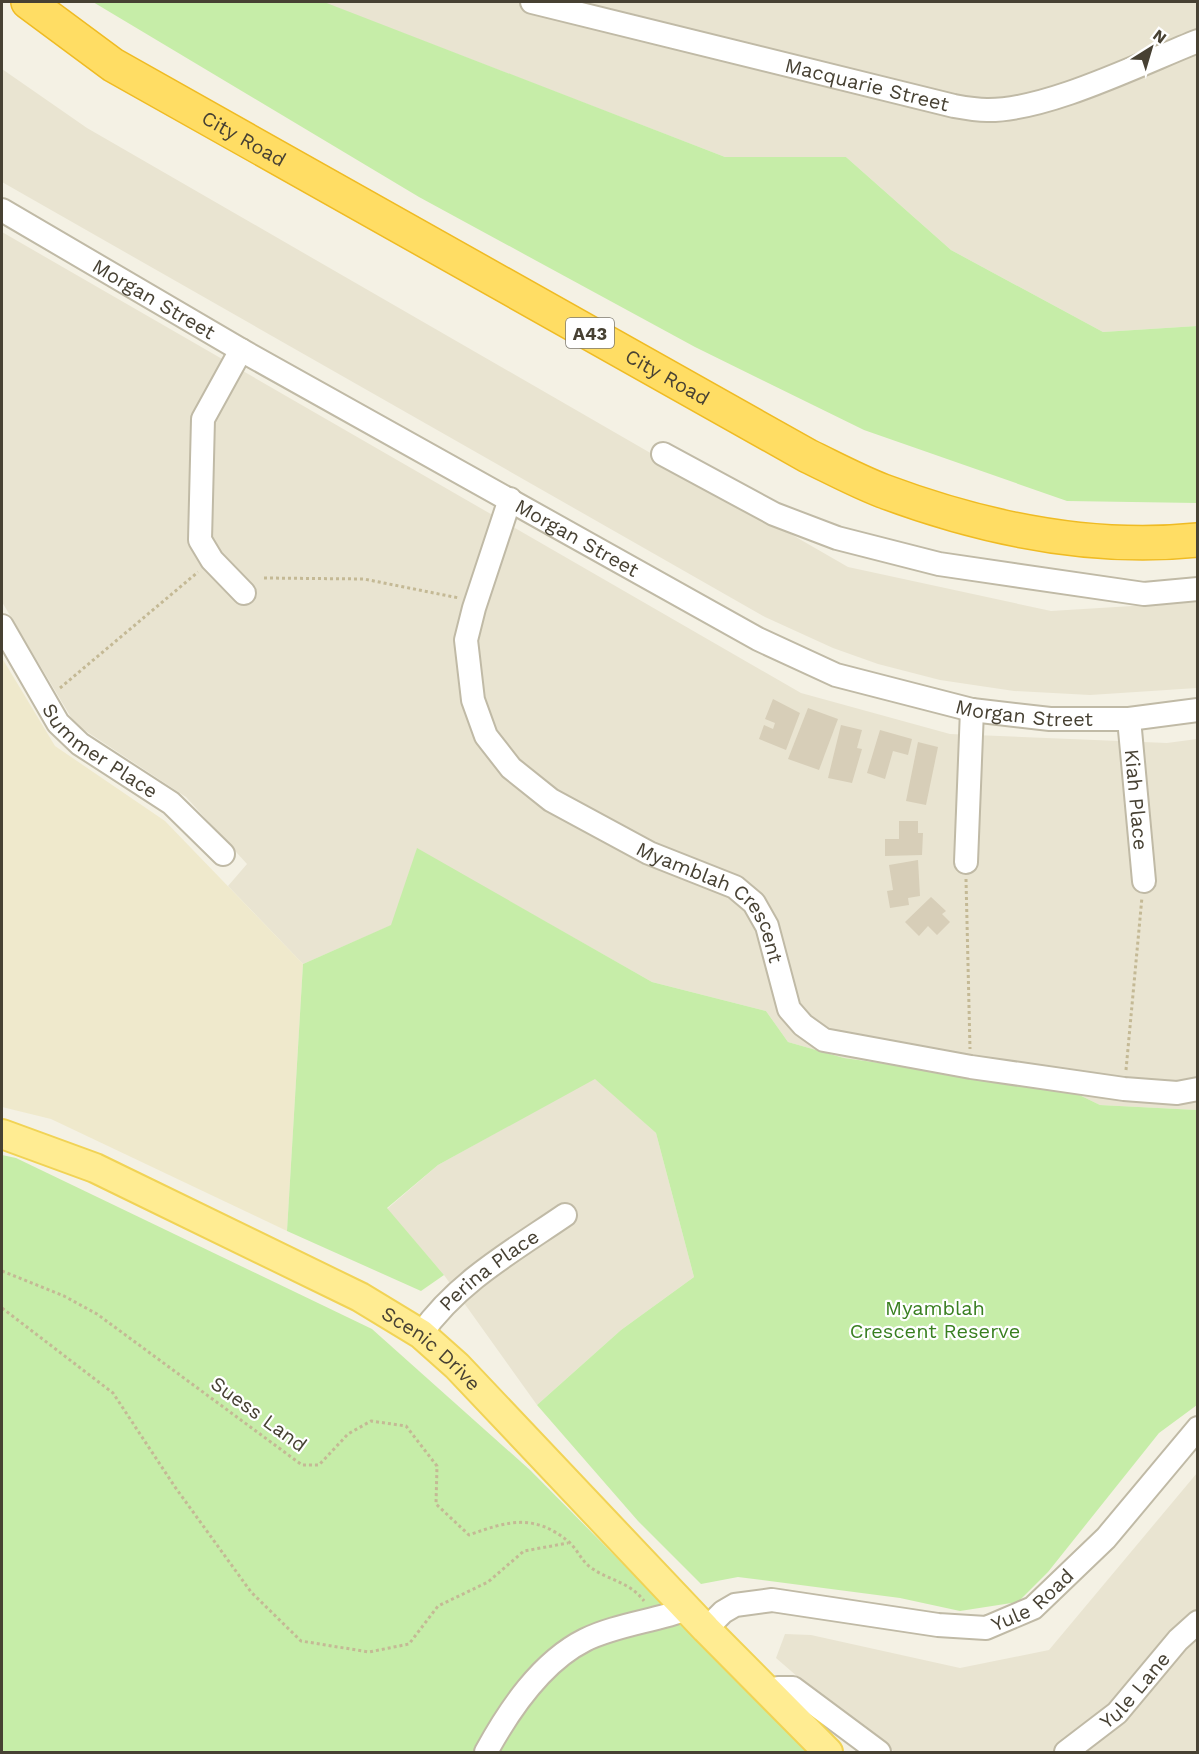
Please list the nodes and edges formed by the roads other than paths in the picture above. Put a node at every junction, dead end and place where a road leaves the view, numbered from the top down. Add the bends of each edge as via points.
1 (28, 2) edge
2 (532, 2) edge
3 (1197, 41) edge
4 (2, 210) edge
5 (241, 350) junction
6 (663, 454) dead end
7 (510, 499) junction
8 (1197, 540) edge
9 (1197, 589) edge
10 (244, 593) dead end
11 (2, 626) edge
12 (972, 710) junction
13 (1197, 710) edge
14 (1129, 719) junction
15 (223, 854) dead end
16 (966, 862) road end
17 (1144, 881) road end
18 (1197, 1089) edge
19 (2, 1134) edge
20 (565, 1215) dead end
21 (422, 1334) junction
22 (1197, 1428) edge
23 (687, 1608) junction
24 (1197, 1622) edge
25 (705, 1629) junction
26 (768, 1692) junction
27 (486, 1752) edge
28 (828, 1752) edge
29 (879, 1752) edge
30 (1066, 1752) edge

1 - 8 highway, City Road / A43 via 113,65 808,456 880,490 1012,530 1131,542
2 - 3 street, Macquarie Street via 954,106 987,110 1058,96
4 - 5 street, Morgan Street
5 - 7 street, Morgan Street
5 - 10 street via 203,419 200,540 212,560
6 - 9 street via 774,514 837,538 928,561 1144,594
7 - 12 street, Morgan Street via 758,639 836,675
7 - 18 street, Myamblah Crescent via 466,640 473,700 486,736 511,768 551,800 649,853 735,888 754,903 767,926 789,1009 803,1025 824,1040 971,1067 1124,1089 1177,1093
11 - 15 street, Summer Place via 58,723 80,744 171,802
12 - 14 street, Morgan Street via 1050,719
12 - 16 street
13 - 14 street, Morgan Street
14 - 17 street, Kiah Place
19 - 21 main road, Scenic Drive via 95,1168 360,1297
20 - 21 street, Perina Place via 475,1278 439,1309
21 - 23 main road, Scenic Drive
22 - 25 street, Yule Road via 1106,1538 1034,1608 986,1628 938,1625 772,1600 735,1605
23 - 25 main road, Scenic Drive
23 - 27 street via 586,1640 552,1664 504,1720
24 - 30 street, Yule Lane via 1117,1713
25 - 26 main road, Scenic Drive
26 - 28 main road, Scenic Drive
26 - 29 street via 793,1688

